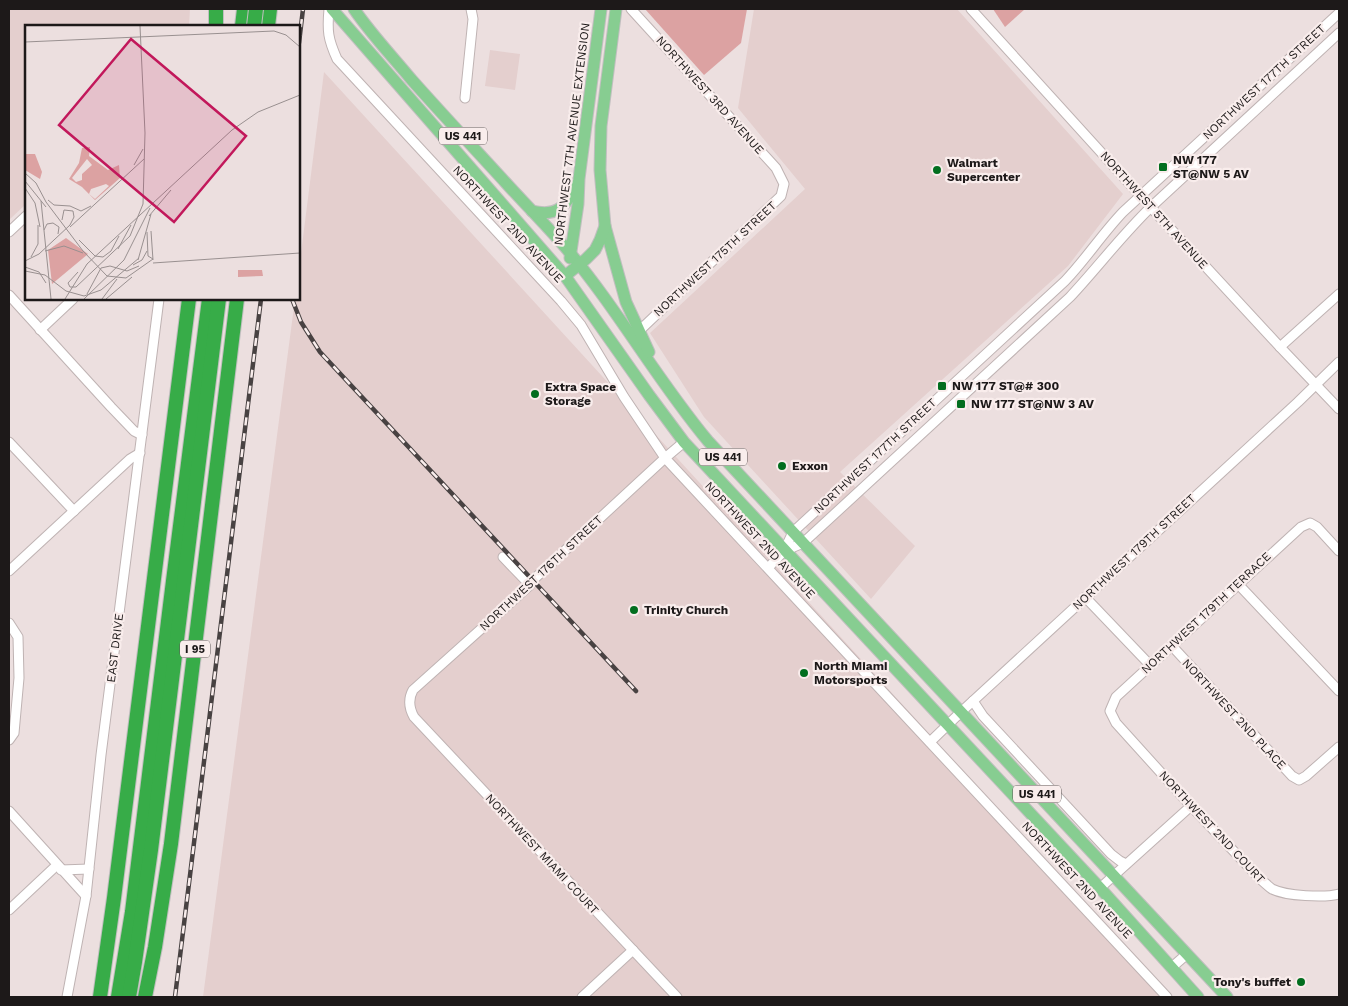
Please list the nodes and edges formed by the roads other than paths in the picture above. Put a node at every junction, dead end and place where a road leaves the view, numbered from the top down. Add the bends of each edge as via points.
1 (216, 9) edge
2 (244, 9) edge
3 (255, 9) edge
4 (270, 9) edge
5 (331, 9) edge
6 (471, 9) edge
7 (601, 9) edge
8 (616, 9) edge
9 (631, 9) edge
10 (971, 9) edge
11 (356, 12) edge
12 (1339, 13) edge
13 (216, 25) edge
14 (242, 25) edge
15 (255, 25) edge
16 (268, 25) edge
17 (1339, 33) edge
18 (465, 98) dead end
19 (579, 179) junction
20 (784, 184) joint
21 (1141, 196) junction
22 (1151, 207) junction
23 (532, 211) junction
24 (25, 217) edge
25 (605, 226) junction
26 (9, 232) edge
27 (571, 254) junction
28 (580, 264) junction
29 (564, 276) junction
30 (1339, 294) edge
31 (9, 295) edge
32 (72, 300) edge
33 (159, 300) edge
34 (189, 300) edge
35 (210, 300) edge
36 (219, 300) edge
37 (237, 300) edge
38 (40, 330) junction
39 (639, 331) junction
40 (1280, 347) junction
41 (1339, 362) edge
42 (660, 376) junction
43 (1316, 384) junction
44 (1339, 409) edge
45 (142, 435) junction
46 (9, 442) edge
47 (684, 442) junction
48 (140, 452) junction
49 (665, 458) junction
50 (74, 511) junction
51 (793, 532) junction
52 (803, 543) junction
53 (784, 551) junction
54 (1339, 552) edge
55 (503, 557) dead end
56 (768, 568) junction
57 (9, 571) edge
58 (530, 584) junction
59 (1238, 584) junction
60 (1085, 597) junction
61 (9, 623) edge
62 (1172, 646) junction
63 (1150, 665) junction
64 (1339, 691) edge
65 (974, 701) junction
66 (410, 709) joint
67 (1110, 711) joint
68 (961, 712) junction
69 (948, 726) junction
70 (9, 740) edge
71 (930, 742) junction
72 (1339, 747) edge
73 (1191, 806) junction
74 (9, 811) edge
75 (1126, 864) junction
76 (59, 867) junction
77 (89, 869) junction
78 (1113, 876) junction
79 (1100, 888) junction
80 (1339, 894) edge
81 (86, 896) junction
82 (9, 910) edge
83 (633, 950) junction
84 (1187, 954) junction
85 (1171, 968) junction
86 (67, 997) edge
87 (100, 997) edge
88 (118, 997) edge
89 (129, 997) edge
90 (145, 997) edge
91 (582, 997) edge
92 (678, 997) edge
93 (1167, 997) edge
94 (1198, 997) edge
95 (1227, 997) edge

1 - 13 highway
2 - 14 highway
3 - 15 highway, bridge
4 - 16 highway
5 - 29 main road, US 441
5 - 49 street, NORTHWEST 2ND AVENUE via 330,43 337,59 581,325
6 - 18 street via 473,19
7 - 19 main road, NORTHWEST 7TH AVENUE EXTENSION
8 - 25 main road via 601,126 600,170
9 - 20 street, NORTHWEST 3RD AVENUE via 776,168
10 - 21 street, NORTHWEST 5TH AVENUE
11 - 23 main road, US 441 via 416,84
12 - 21 street, NORTHWEST 177TH STREET
17 - 22 street, NORTHWEST 177TH STREET
19 - 23 main road via 570,198 560,208 548,213
19 - 27 main road, NORTHWEST 7TH AVENUE EXTENSION
20 - 39 street, NORTHWEST 175TH STREET via 781,196
21 - 22 street, NORTHWEST 5TH AVENUE
21 - 51 street, NORTHWEST 177TH STREET via 1113,222 1065,281
22 - 40 street, NORTHWEST 5TH AVENUE
22 - 52 street, NORTHWEST 177TH STREET via 1070,297
23 - 27 main road, US 441
24 - 26 street
25 - 28 main road via 598,245
25 - 39 main road via 626,302
27 - 28 main road, NORTHWEST 2ND AVENUE / US 441
27 - 29 main road, NORTHWEST 7TH AVENUE EXTENSION
28 - 29 main road
28 - 42 main road, NORTHWEST 2ND AVENUE / US 441
29 - 47 main road, NORTHWEST 2ND AVENUE / US 441
30 - 40 street
31 - 38 street
32 - 38 street
33 - 45 street, EAST DRIVE
34 - 87 highway
35 - 88 highway via 132,912
36 - 89 highway
37 - 90 highway, I 95 via 171,844
38 - 45 street via 134,432
39 - 42 main road
40 - 43 street, NORTHWEST 5TH AVENUE
41 - 43 street, NORTHWEST 179TH STREET
42 - 51 main road, NORTHWEST 2ND AVENUE / US 441 via 708,442
43 - 44 street, NORTHWEST 5TH AVENUE
43 - 60 street, NORTHWEST 179TH STREET
45 - 48 street, EAST DRIVE
46 - 50 street
47 - 49 street, NORTHWEST 176TH STREET
47 - 53 main road, NORTHWEST 2ND AVENUE / US 441
48 - 50 street
48 - 77 street, EAST DRIVE
49 - 56 street, NORTHWEST 2ND AVENUE
49 - 58 street, NORTHWEST 176TH STREET
50 - 57 street
51 - 52 main road, NORTHWEST 2ND AVENUE / US 441
51 - 53 street, NORTHWEST 177TH STREET
52 - 53 street, NORTHWEST 177TH STREET
52 - 68 main road, NORTHWEST 2ND AVENUE / US 441
53 - 56 street, NORTHWEST 177TH STREET
53 - 69 main road, NORTHWEST 2ND AVENUE / US 441
54 - 59 street, NORTHWEST 179TH TERRACE via 1310,523 1300,527
55 - 58 street
56 - 71 street, NORTHWEST 2ND AVENUE
58 - 66 street, NORTHWEST 176TH STREET via 413,690
59 - 62 street, NORTHWEST 179TH TERRACE
59 - 64 street
60 - 63 street
60 - 65 street, NORTHWEST 179TH STREET
61 - 70 street via 18,637 19,678 14,733
62 - 63 street, NORTHWEST 179TH TERRACE
62 - 72 street, NORTHWEST 2ND PLACE via 1292,776 1299,780 1306,776
63 - 67 street, NORTHWEST 179TH TERRACE via 1116,697
65 - 68 street, NORTHWEST 179TH STREET
65 - 75 street via 983,716 1111,854
66 - 83 street, NORTHWEST MIAMI COURT
67 - 73 street, NORTHWEST 2ND COURT via 1116,723
68 - 69 street, NORTHWEST 179TH STREET
68 - 78 main road, NORTHWEST 2ND AVENUE / US 441
69 - 71 street, NORTHWEST 179TH STREET
69 - 79 main road, NORTHWEST 2ND AVENUE / US 441
71 - 93 street, NORTHWEST 2ND AVENUE
73 - 75 street
73 - 80 street, NORTHWEST 2ND COURT via 1271,888 1294,894
74 - 76 street
75 - 78 street
76 - 77 street
76 - 81 street
76 - 82 street
77 - 81 street, EAST DRIVE
78 - 79 street
78 - 84 main road, NORTHWEST 2ND AVENUE / US 441
79 - 85 main road, NORTHWEST 2ND AVENUE / US 441
81 - 86 street, EAST DRIVE
83 - 91 street
83 - 92 street, NORTHWEST MIAMI COURT
84 - 85 street
84 - 95 main road, NORTHWEST 2ND AVENUE / US 441
85 - 94 main road, NORTHWEST 2ND AVENUE / US 441

